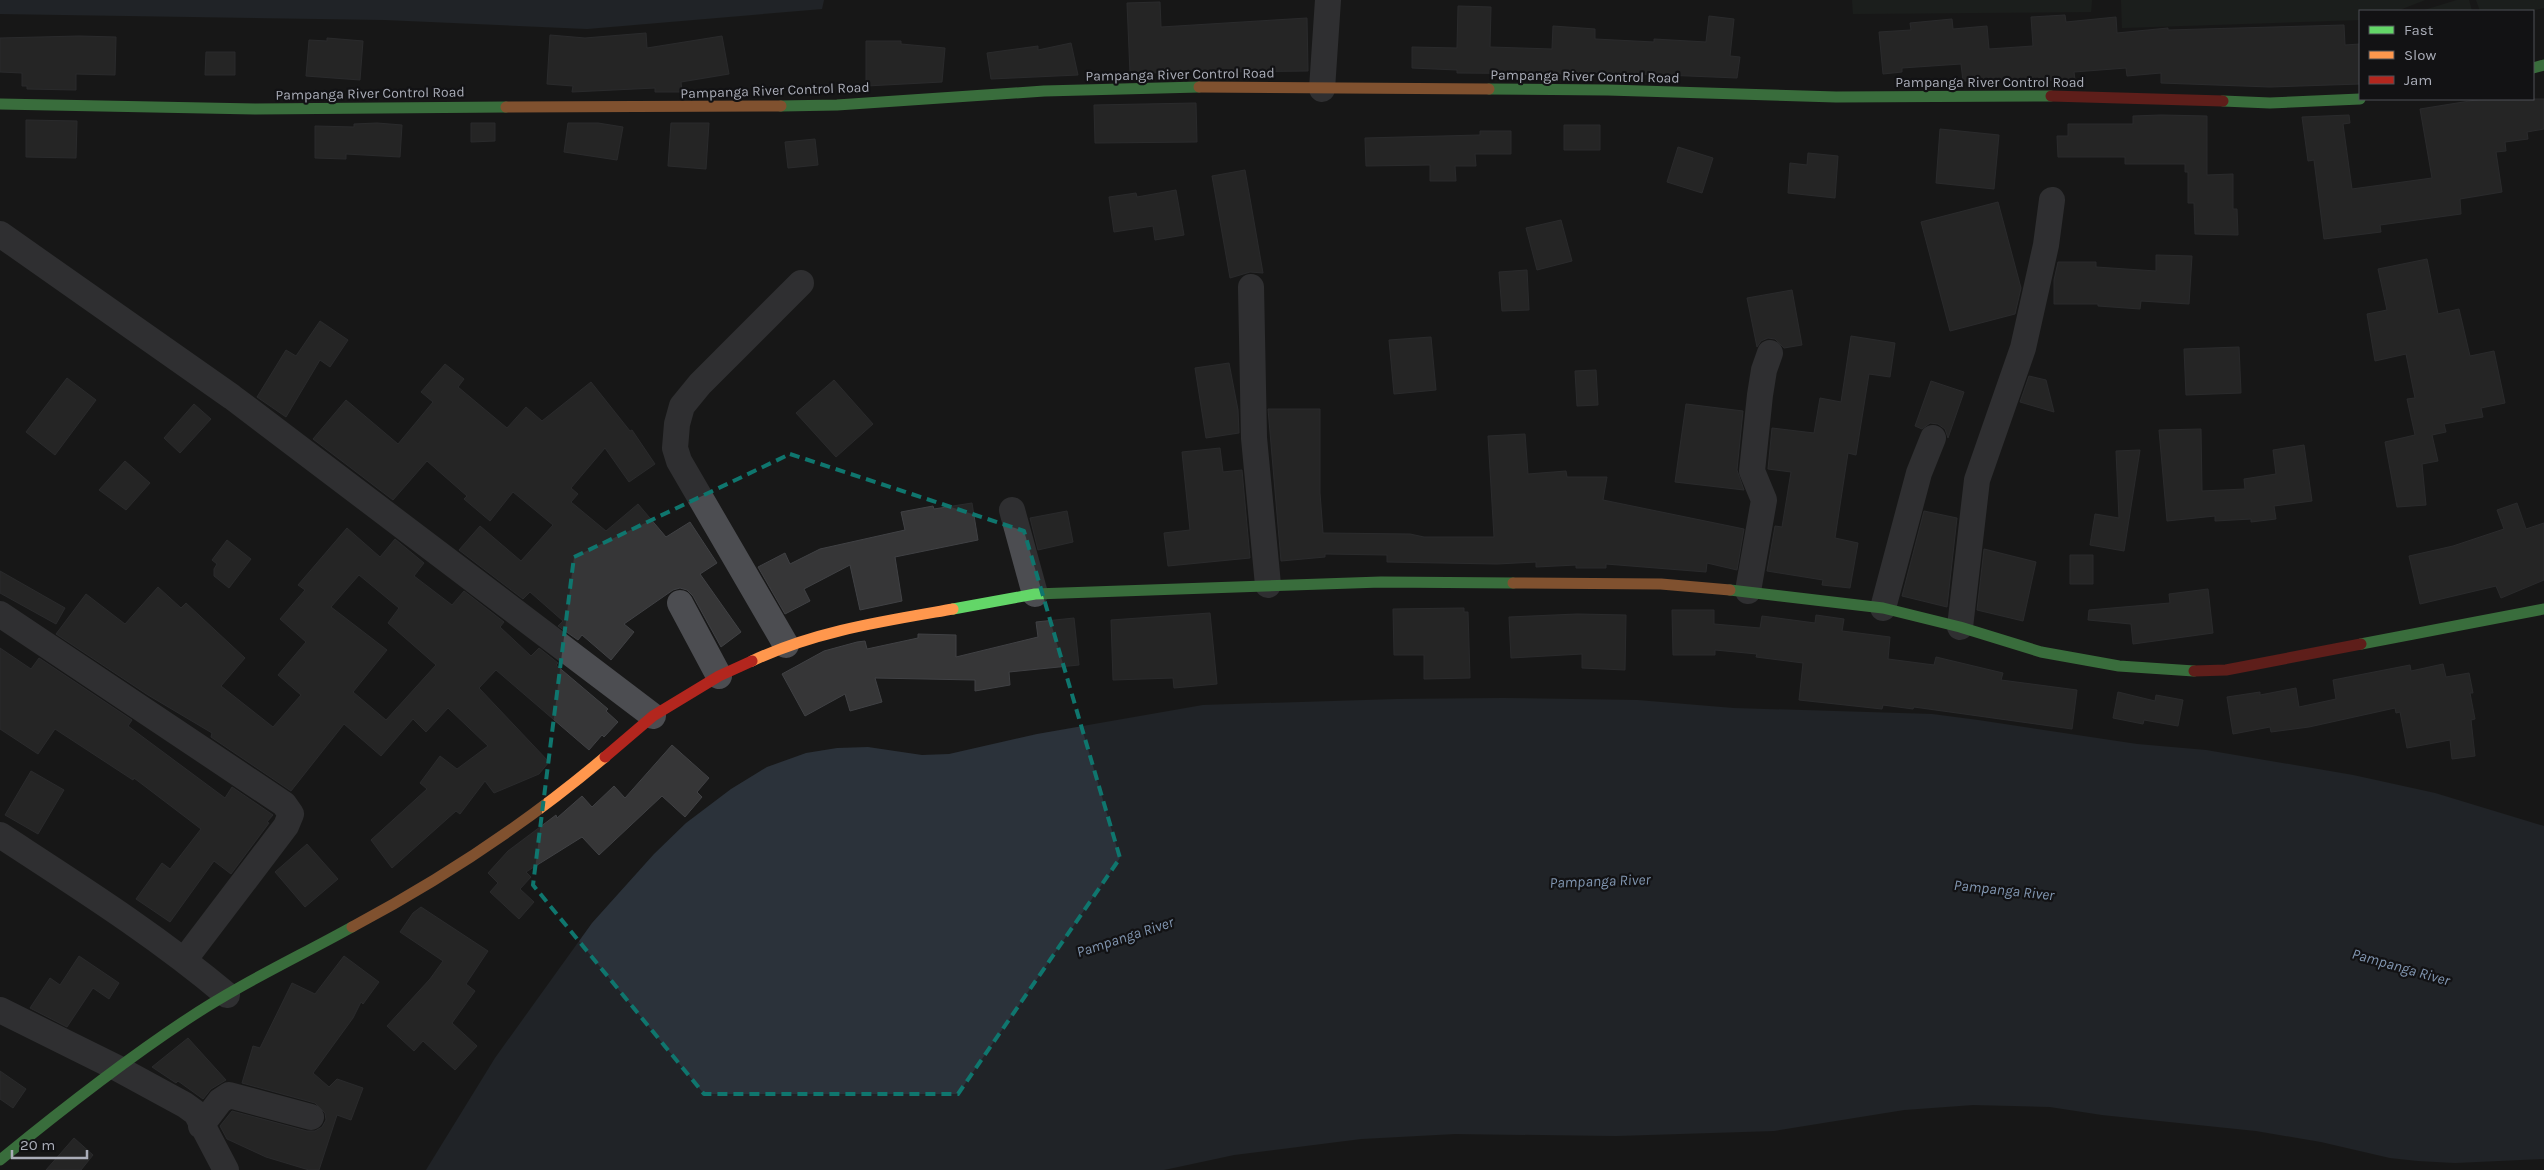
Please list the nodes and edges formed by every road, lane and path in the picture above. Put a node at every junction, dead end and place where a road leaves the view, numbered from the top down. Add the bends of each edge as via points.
1 (1328, 0) edge
2 (1322, 88) junction
3 (2359, 99) edge
4 (0, 104) edge
5 (2052, 200) dead end
6 (0, 234) edge
7 (801, 283) dead end
8 (1251, 287) dead end
9 (1770, 353) dead end
10 (1933, 438) dead end
11 (1012, 510) dead end
12 (1268, 585) junction
13 (1748, 591) junction
14 (1035, 594) junction
15 (680, 603) dead end
16 (1884, 608) junction
17 (2544, 608) edge
18 (0, 614) edge
19 (1960, 627) junction
20 (786, 645) junction
21 (719, 676) junction
22 (653, 716) junction
23 (0, 835) edge
24 (185, 959) junction
25 (227, 995) junction
26 (0, 1010) edge
27 (117, 1068) junction
28 (311, 1117) dead end
29 (201, 1126) junction
30 (0, 1160) edge
31 (226, 1170) edge

1 - 2 street
2 - 3 street, Pampanga River Control Road via 1608,90 1836,97 2075,96 2270,103
2 - 4 street, Pampanga River Control Road via 1044,91 837,105 635,108 255,109
5 - 19 street via 2046,245 2023,348 1977,480
6 - 22 street via 232,397
7 - 20 street via 682,406 675,448 679,461
8 - 12 street via 1254,438
9 - 13 street via 1760,395 1752,471 1764,500
10 - 16 street via 1919,473
11 - 14 street
12 - 13 street via 1538,582 1661,584
12 - 14 street
13 - 16 street
14 - 20 street via 881,621
15 - 21 street
16 - 19 street
17 - 19 street via 2226,670 2184,671 2119,666 2042,652
18 - 24 street via 284,804 291,814 286,826
20 - 21 street
21 - 22 street
22 - 25 street via 505,835 405,899
23 - 24 street
24 - 25 street
25 - 27 street
26 - 27 street
27 - 29 street via 185,1106 196,1114
27 - 30 street
28 - 29 street via 229,1095 220,1101
29 - 31 street

